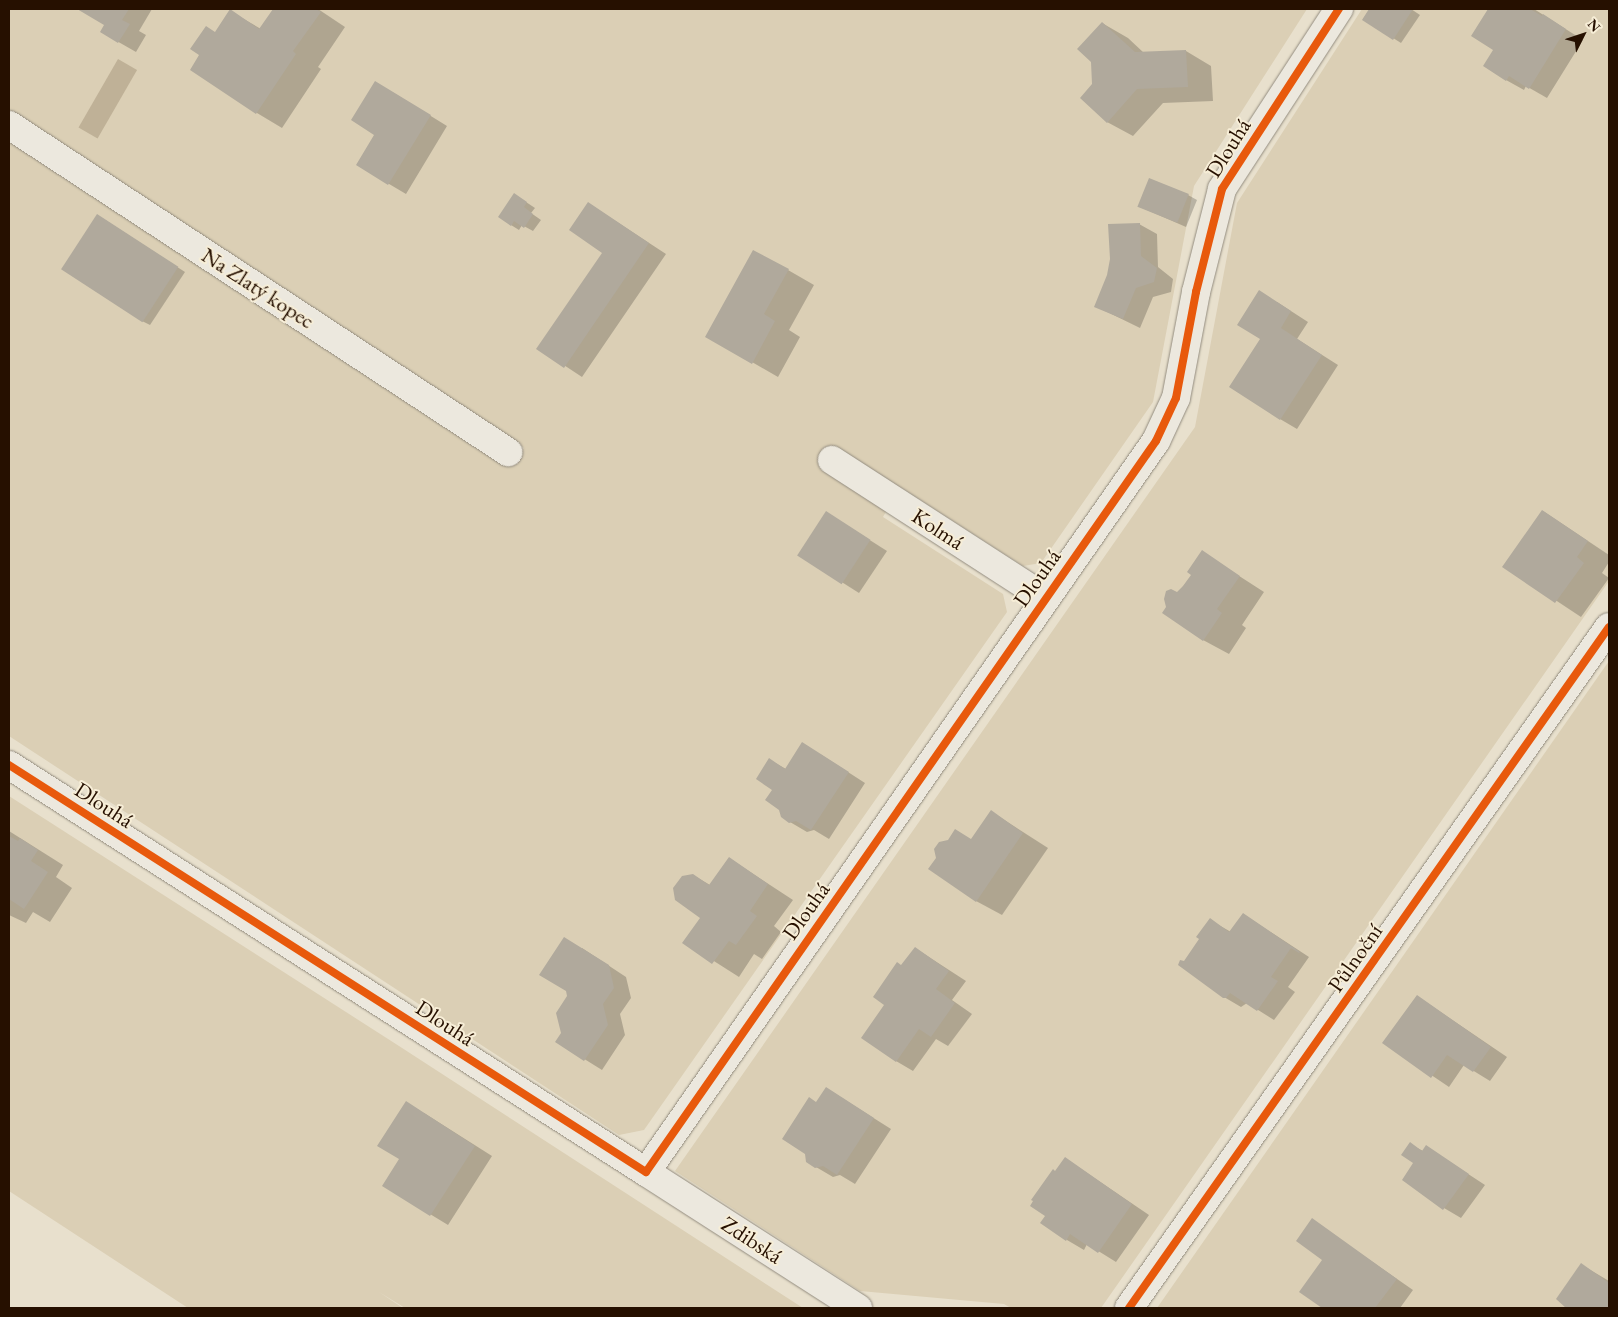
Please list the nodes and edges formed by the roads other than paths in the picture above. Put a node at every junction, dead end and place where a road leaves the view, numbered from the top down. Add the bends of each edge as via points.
1 (1339, 9) edge
2 (9, 125) edge
3 (508, 452) dead end
4 (832, 460) dead end
5 (1045, 598) junction
6 (1609, 627) edge
7 (9, 765) edge
8 (646, 1172) junction
9 (858, 1308) edge
10 (1129, 1308) edge

1 - 5 street, Dlouhá via 1222,189 1196,292 1176,398 1156,441
2 - 3 street, Na Zlatý kopec
4 - 5 street, Kolmá
5 - 8 street, Dlouhá
6 - 10 street, Půlnoční
7 - 8 street, Dlouhá
8 - 9 street, Zdibská

